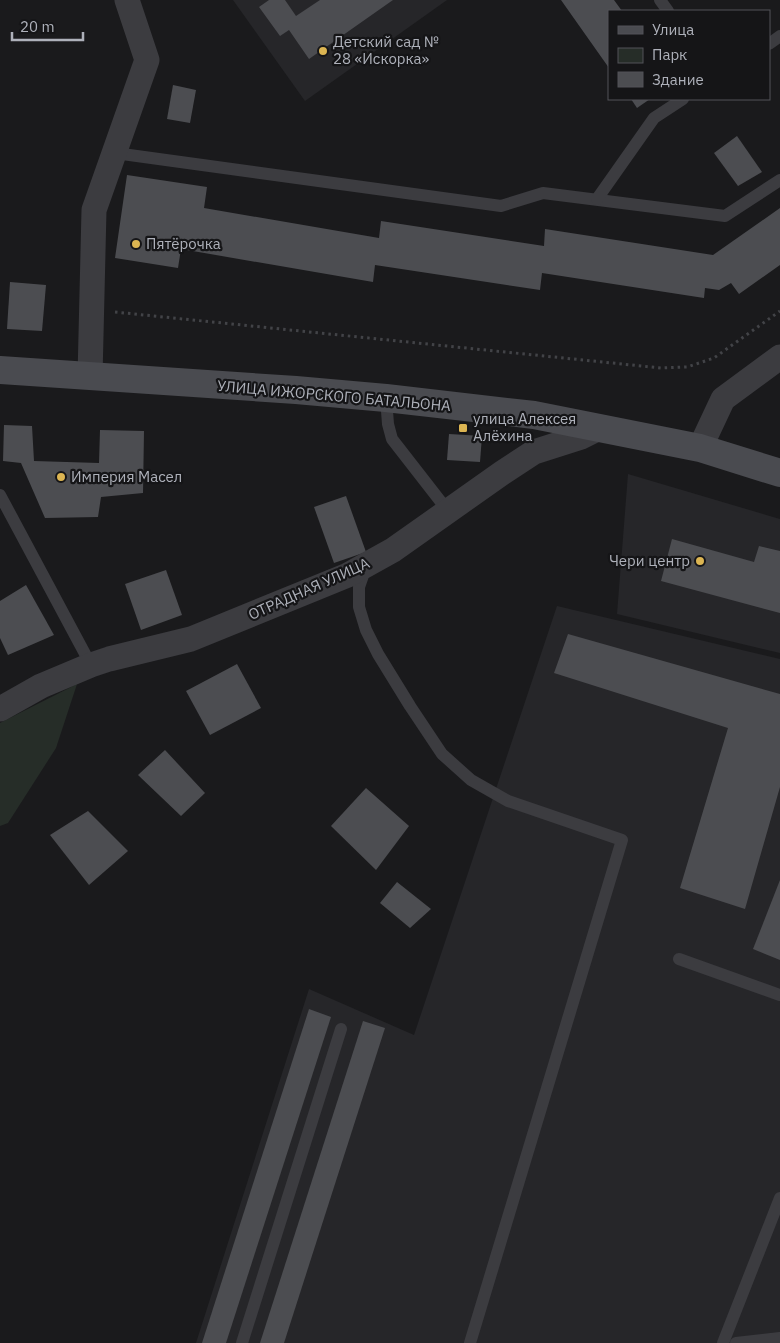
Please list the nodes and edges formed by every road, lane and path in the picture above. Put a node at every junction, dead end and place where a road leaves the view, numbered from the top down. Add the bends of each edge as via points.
1 (127, 0) edge
2 (681, 100) edge
3 (115, 153) junction
4 (780, 180) edge
5 (597, 199) junction
6 (92, 309) junction
7 (780, 311) edge
8 (780, 357) edge
9 (0, 370) edge
10 (90, 377) junction
11 (386, 398) junction
12 (599, 428) junction
13 (700, 448) junction
14 (780, 473) edge
15 (0, 495) edge
16 (448, 511) junction
17 (366, 565) junction
18 (91, 665) junction
19 (0, 709) edge
20 (679, 959) dead end
21 (780, 995) edge
22 (340, 1029) dead end
23 (780, 1198) edge
24 (780, 1338) edge
25 (242, 1343) edge
26 (470, 1343) edge
27 (723, 1343) edge
28 (736, 1343) edge

1 - 3 street via 147,60
2 - 5 lane via 654,118
3 - 5 lane via 501,206 543,193
3 - 6 street via 94,210
4 - 5 lane via 725,216
6 - 7 path via 661,368 687,368 714,358
6 - 10 street
8 - 13 street via 722,399
9 - 10 street, УЛИЦА ИЖОРСКОГО БАТАЛЬОНА
10 - 11 street, УЛИЦА ИЖОРСКОГО БАТАЛЬОНА
11 - 12 street, УЛИЦА ИЖОРСКОГО БАТАЛЬОНА via 534,416
11 - 16 lane via 392,439
12 - 13 street, УЛИЦА ИЖОРСКОГО БАТАЛЬОНА
12 - 16 street, ОТРАДНАЯ УЛИЦА via 582,437 534,452
13 - 14 street, УЛИЦА ИЖОРСКОГО БАТАЛЬОНА
15 - 18 lane
16 - 17 street, ОТРАДНАЯ УЛИЦА
17 - 18 street, ОТРАДНАЯ УЛИЦА via 191,639
17 - 26 lane via 359,587 359,607 366,630 442,754 471,780 508,801 622,840
18 - 19 street, ОТРАДНАЯ УЛИЦА via 41,686
20 - 21 lane
22 - 25 lane
23 - 27 lane
24 - 28 lane

